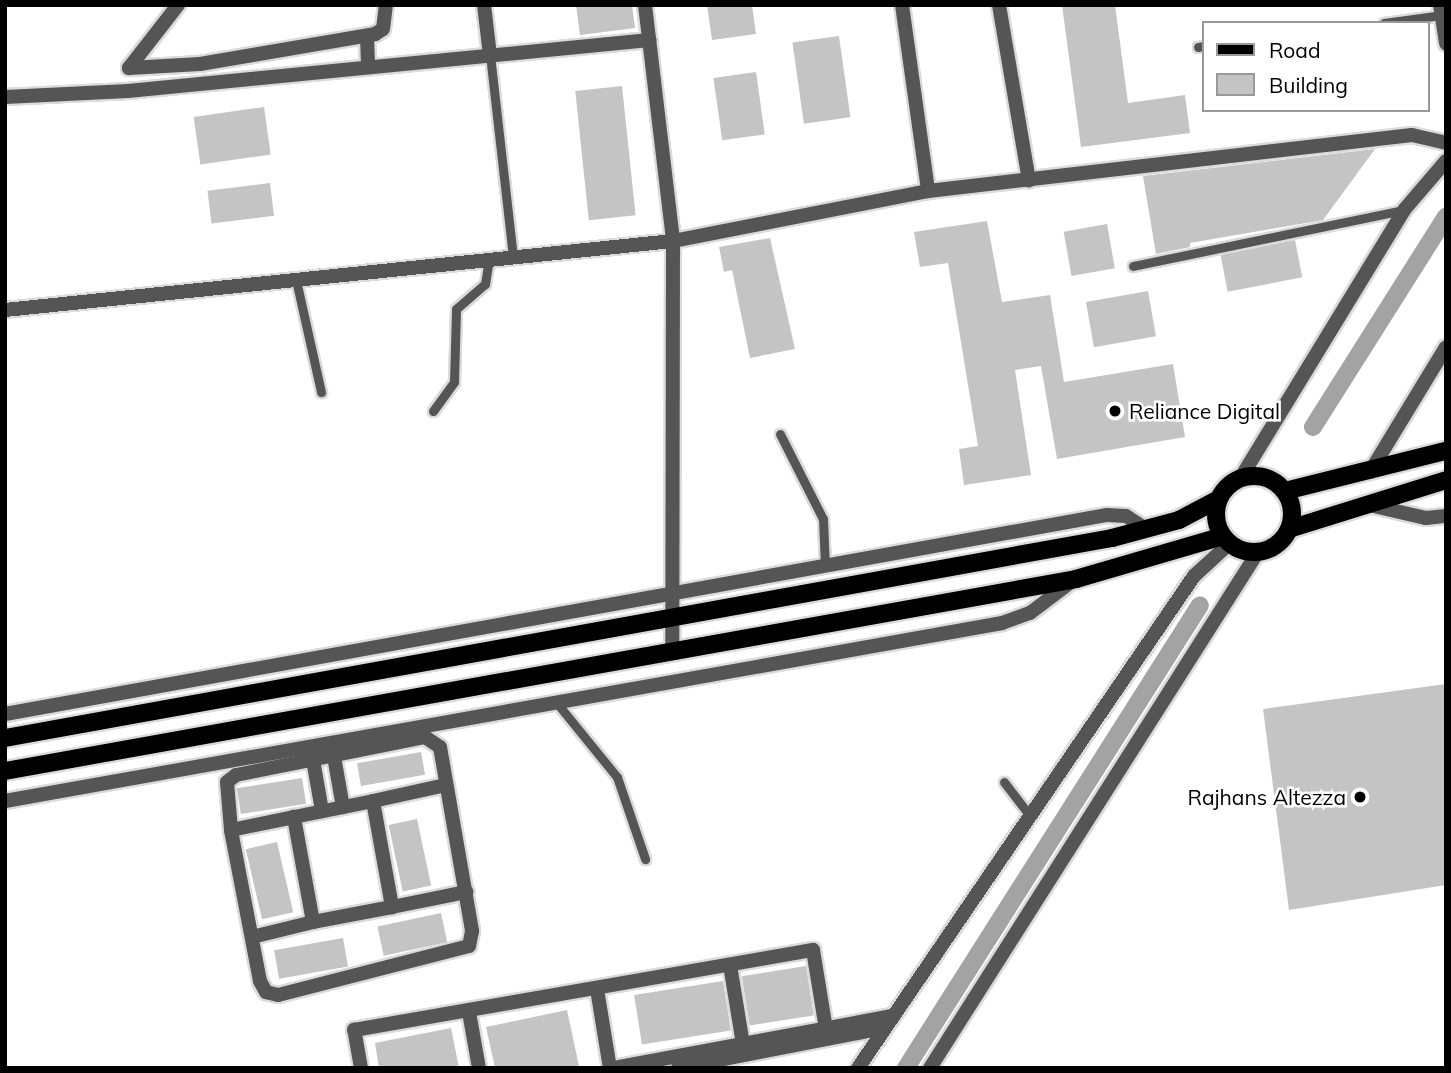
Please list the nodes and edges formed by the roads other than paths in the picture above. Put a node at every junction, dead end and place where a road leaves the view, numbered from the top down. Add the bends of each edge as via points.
1 (178, 5) edge
2 (386, 5) edge
3 (484, 5) edge
4 (645, 5) edge
5 (902, 5) edge
6 (999, 5) edge
7 (1441, 10) edge
8 (1393, 21) edge
9 (367, 36) junction
10 (650, 40) junction
11 (1446, 44) edge
12 (490, 55) junction
13 (368, 67) junction
14 (5, 97) edge
15 (1446, 143) edge
16 (1446, 161) edge
17 (1029, 180) junction
18 (928, 191) junction
19 (1404, 210) junction
20 (673, 241) junction
21 (513, 258) junction
22 (489, 260) junction
23 (1133, 266) dead end
24 (296, 280) junction
25 (5, 310) edge
26 (1446, 347) edge
27 (321, 392) dead end
28 (433, 411) dead end
29 (780, 435) dead end
30 (1446, 451) edge
31 (1370, 472) junction
32 (1240, 479) junction
33 (1446, 480) edge
34 (1285, 491) junction
35 (1219, 499) junction
36 (1364, 504) junction
37 (1446, 516) edge
38 (1146, 529) junction
39 (1289, 530) junction
40 (1227, 540) junction
41 (1258, 552) junction
42 (825, 566) junction
43 (1076, 579) junction
44 (671, 593) junction
45 (671, 621) junction
46 (672, 652) junction
47 (556, 702) junction
48 (5, 714) edge
49 (5, 738) edge
50 (331, 742) junction
51 (310, 746) junction
52 (334, 758) junction
53 (313, 762) junction
54 (5, 771) edge
55 (1004, 782) dead end
56 (446, 785) junction
57 (373, 801) junction
58 (5, 802) edge
59 (343, 807) junction
60 (322, 811) junction
61 (294, 817) junction
62 (1031, 817) junction
63 (231, 830) junction
64 (645, 859) dead end
65 (466, 892) junction
66 (392, 906) junction
67 (313, 922) junction
68 (252, 937) junction
69 (730, 965) junction
70 (597, 989) junction
71 (469, 1012) junction
72 (888, 1022) junction
73 (834, 1031) junction
74 (743, 1044) junction
75 (361, 1068) edge
76 (479, 1068) edge
77 (612, 1068) edge
78 (678, 1068) edge
79 (858, 1068) edge
80 (930, 1068) edge

1 - 9 street via 129,68 200,64
2 - 9 street via 383,29
3 - 12 street
4 - 10 street
5 - 18 street
6 - 17 street
7 - 8 lane
7 - 11 street
9 - 13 street
10 - 12 street
10 - 20 street
12 - 13 street
12 - 21 lane
13 - 14 street via 128,91
15 - 17 street via 1412,135
16 - 19 street
17 - 18 street
18 - 20 street
19 - 23 lane
19 - 32 street
20 - 21 street
20 - 44 street
21 - 22 street
22 - 24 street
22 - 28 lane via 485,284 456,309 454,382
24 - 25 street
24 - 27 lane
26 - 31 street
29 - 42 lane via 824,519
30 - 31 main road
31 - 34 main road
32 - 34 main road via 1260,477
32 - 35 main road
33 - 36 main road
34 - 39 main road via 1292,510
35 - 38 main road via 1179,520
35 - 40 main road via 1216,518
36 - 37 street via 1426,519
36 - 39 main road
38 - 42 street via 1126,516 1107,515
38 - 45 main road
39 - 41 main road via 1276,545
40 - 41 main road
40 - 43 main road
40 - 62 street via 1194,576
41 - 80 street
42 - 44 street
43 - 46 main road
43 - 47 street via 1030,613 1002,623
44 - 45 street
44 - 48 street
45 - 46 street
45 - 49 main road
46 - 54 main road
47 - 50 street
47 - 64 lane via 617,777
50 - 51 street
50 - 52 street
51 - 53 street
51 - 58 street
52 - 53 street
52 - 56 street via 425,737 440,747
52 - 59 street
53 - 60 street
53 - 63 street via 236,775 227,782
55 - 62 lane
56 - 57 street
56 - 65 street
57 - 59 street
57 - 66 street
59 - 60 street
60 - 61 street
61 - 63 street
61 - 67 street
62 - 72 street
63 - 68 street
65 - 66 street
65 - 68 street via 472,931 469,946 458,953 278,995 266,992 260,981
66 - 67 street
67 - 68 street
69 - 70 street
69 - 73 street via 813,950
69 - 74 street
70 - 71 street
70 - 77 street
71 - 75 street via 354,1030
71 - 76 street
72 - 73 street
72 - 79 street
73 - 74 street
73 - 78 street
74 - 77 street

